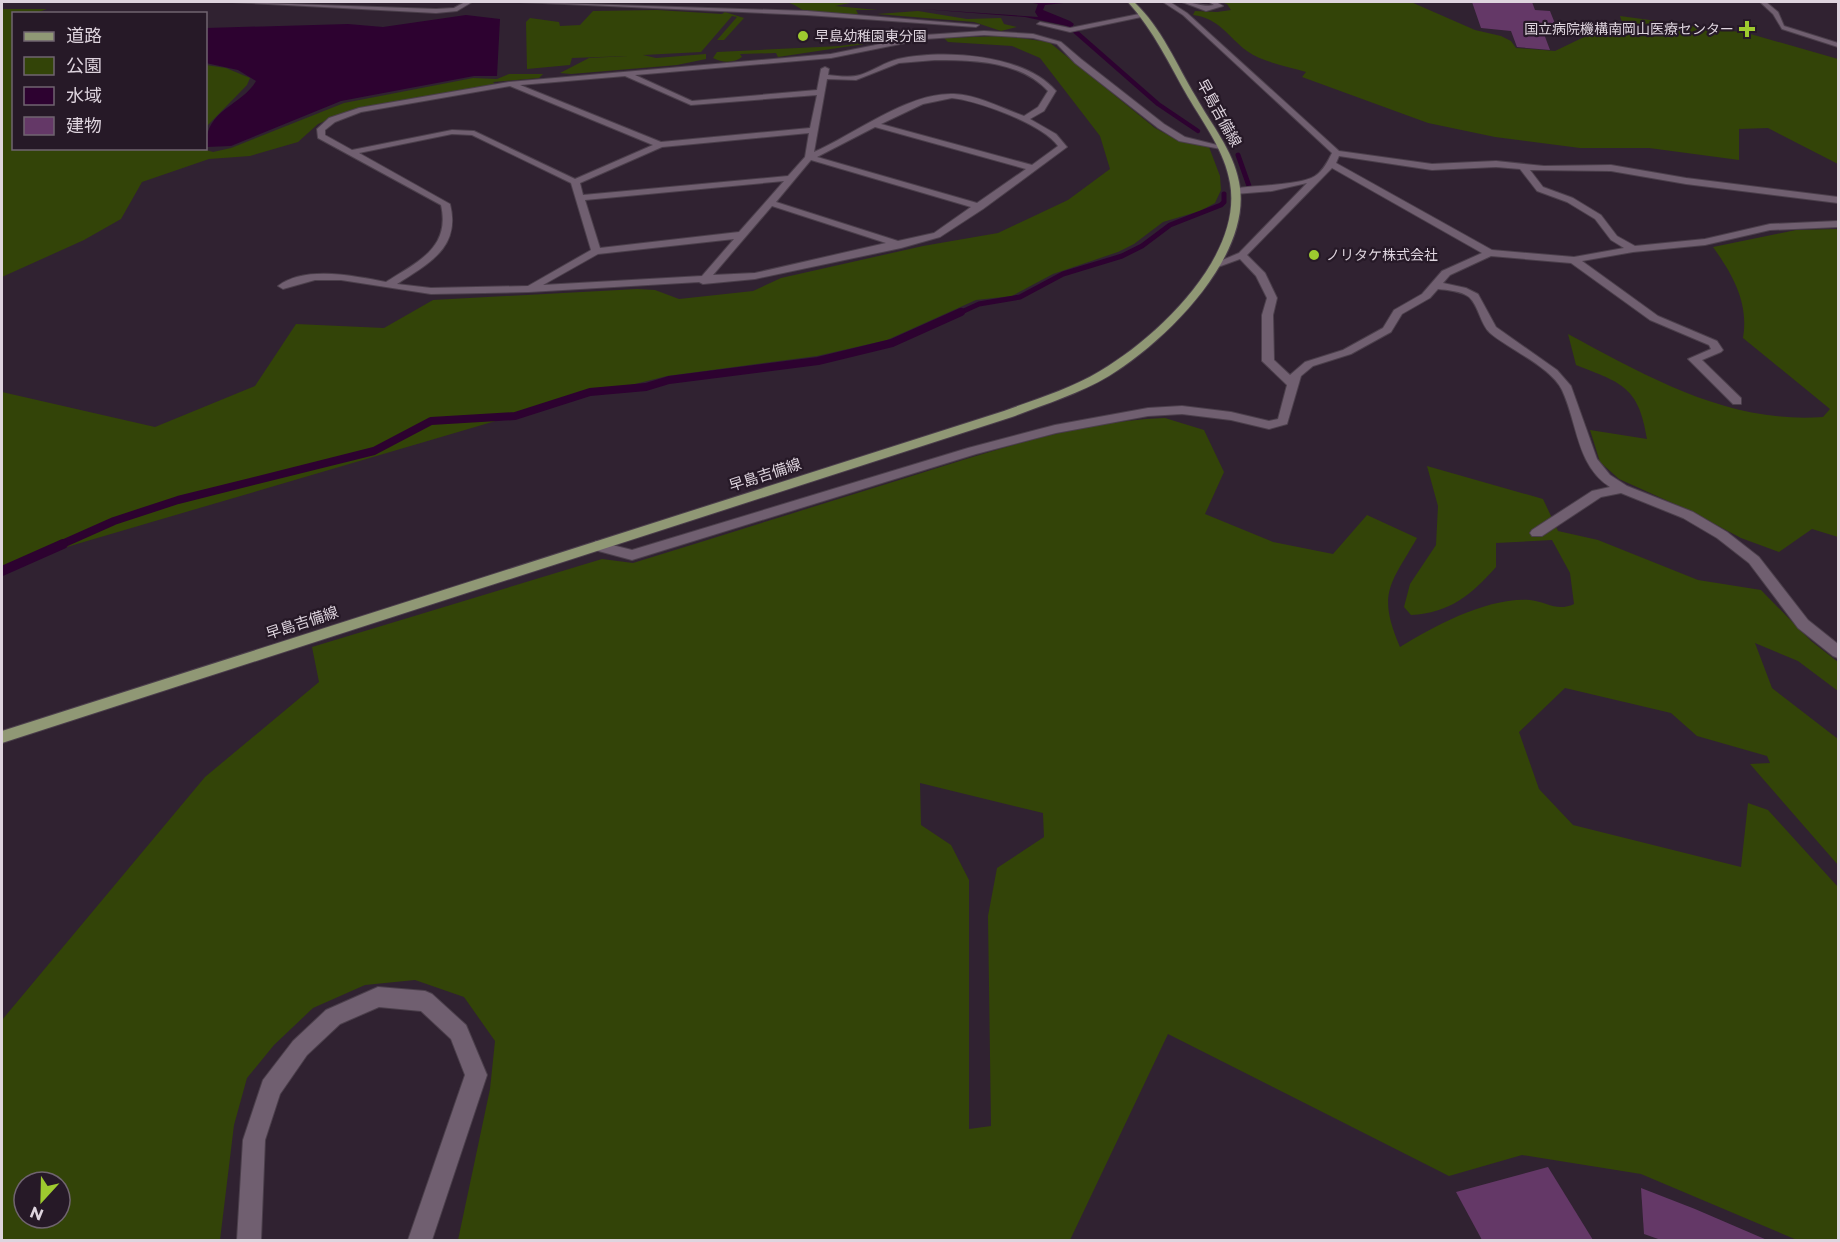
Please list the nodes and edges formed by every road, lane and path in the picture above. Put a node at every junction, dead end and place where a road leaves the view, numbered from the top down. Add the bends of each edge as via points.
1 (235, 2) edge
2 (381, 2) edge
3 (469, 2) edge
4 (524, 2) edge
5 (559, 2) edge
6 (650, 2) edge
7 (750, 2) edge
8 (1131, 2) edge
9 (1166, 2) edge
10 (1185, 2) edge
11 (1212, 2) edge
12 (1762, 2) edge
13 (289, 3) edge
14 (644, 7) junction
15 (370, 8) junction
16 (742, 10) junction
17 (1144, 15) junction
18 (1040, 24) dead end
19 (984, 33) junction
20 (1839, 45) edge
21 (831, 57) junction
22 (626, 74) junction
23 (823, 77) junction
24 (509, 84) junction
25 (821, 92) junction
26 (1025, 119) junction
27 (877, 125) junction
28 (814, 130) junction
29 (660, 145) junction
30 (1221, 147) junction
31 (354, 152) junction
32 (1336, 153) junction
33 (808, 157) junction
34 (1331, 164) junction
35 (1523, 167) junction
36 (1034, 168) junction
37 (790, 178) junction
38 (1317, 178) junction
39 (575, 182) junction
40 (1235, 191) junction
41 (580, 198) junction
42 (1839, 200) edge
43 (770, 202) junction
44 (980, 207) junction
45 (1839, 224) edge
46 (742, 235) junction
47 (901, 245) junction
48 (1633, 249) junction
49 (596, 251) junction
50 (1490, 253) junction
51 (1242, 255) junction
52 (1574, 260) junction
53 (1218, 264) junction
54 (703, 281) junction
55 (1435, 285) junction
56 (283, 286) dead end
57 (387, 286) junction
58 (529, 289) junction
59 (1293, 384) junction
60 (1737, 400) dead end
61 (1622, 489) junction
62 (1537, 532) dead end
63 (596, 546) junction
64 (1839, 652) edge
65 (2, 737) edge
66 (249, 1240) edge
67 (420, 1240) edge

1 - 13 street
2 - 15 street
3 - 15 street via 455,10
4 - 5 street
5 - 14 street
6 - 14 street
7 - 16 street
8 - 17 main road, 早島吉備線
9 - 32 street via 1185,14
10 - 11 street via 1206,9 1220,6
12 - 20 street via 1776,13 1783,27
13 - 15 street
14 - 16 street
16 - 19 street via 978,25
17 - 18 street via 1074,29
17 - 30 main road, 早島吉備線
19 - 21 street via 925,37
19 - 30 street via 1033,36 1059,43 1161,126 1182,139
21 - 22 street
21 - 23 street
22 - 24 street
22 - 25 street via 691,104
23 - 25 street
23 - 26 street via 861,76 883,66 922,58 950,57 995,64 1031,74 1053,91 1041,109
24 - 29 street
24 - 31 street via 359,110 332,120 321,129 321,136
25 - 28 street
26 - 27 street via 974,99 951,96 928,99
26 - 36 street via 1058,139 1063,147
27 - 33 street
27 - 36 street
28 - 29 street
28 - 33 street
29 - 39 street
30 - 40 main road, 早島吉備線
31 - 39 street via 452,132 474,133
31 - 57 street via 445,204 450,218 449,234 437,251
32 - 34 street
32 - 35 street via 1431,167
33 - 37 street
33 - 44 street
34 - 38 street
34 - 50 street
35 - 42 street via 1611,168
35 - 48 street via 1540,189 1570,200 1598,217 1614,238
36 - 44 street
37 - 41 street
37 - 43 street
38 - 40 street
38 - 51 street
39 - 41 street
40 - 53 main road, 早島吉備線 via 1231,226
41 - 49 street
43 - 46 street
43 - 47 street
44 - 47 street via 938,235
45 - 48 street via 1770,227 1705,242
46 - 49 street
46 - 54 street
47 - 54 street via 755,276
48 - 52 street
49 - 58 street
50 - 52 street
50 - 55 street via 1446,273
51 - 53 street
51 - 59 street via 1261,275 1272,298 1265,314 1268,361
52 - 60 street via 1654,318 1713,344 1717,350 1694,359
53 - 63 main road, 早島吉備線 via 1201,287 1142,345 1117,366 1069,391
54 - 58 street
55 - 59 street via 1426,296 1398,312 1387,330 1347,352 1309,364 1296,375
55 - 61 street via 1474,296 1492,329 1554,372 1567,388 1591,460 1605,478
56 - 57 street via 314,277
57 - 58 street via 430,291
59 - 63 street via 1283,422 1269,424 1182,410 1115,418 972,451 632,555
61 - 62 street via 1597,494
61 - 64 street via 1688,515 1722,535 1754,560 1803,624
63 - 65 main road, 早島吉備線
66 - 67 street via 254,1140 271,1088 300,1048 333,1017 378,997 425,1001 459,1032 476,1075

